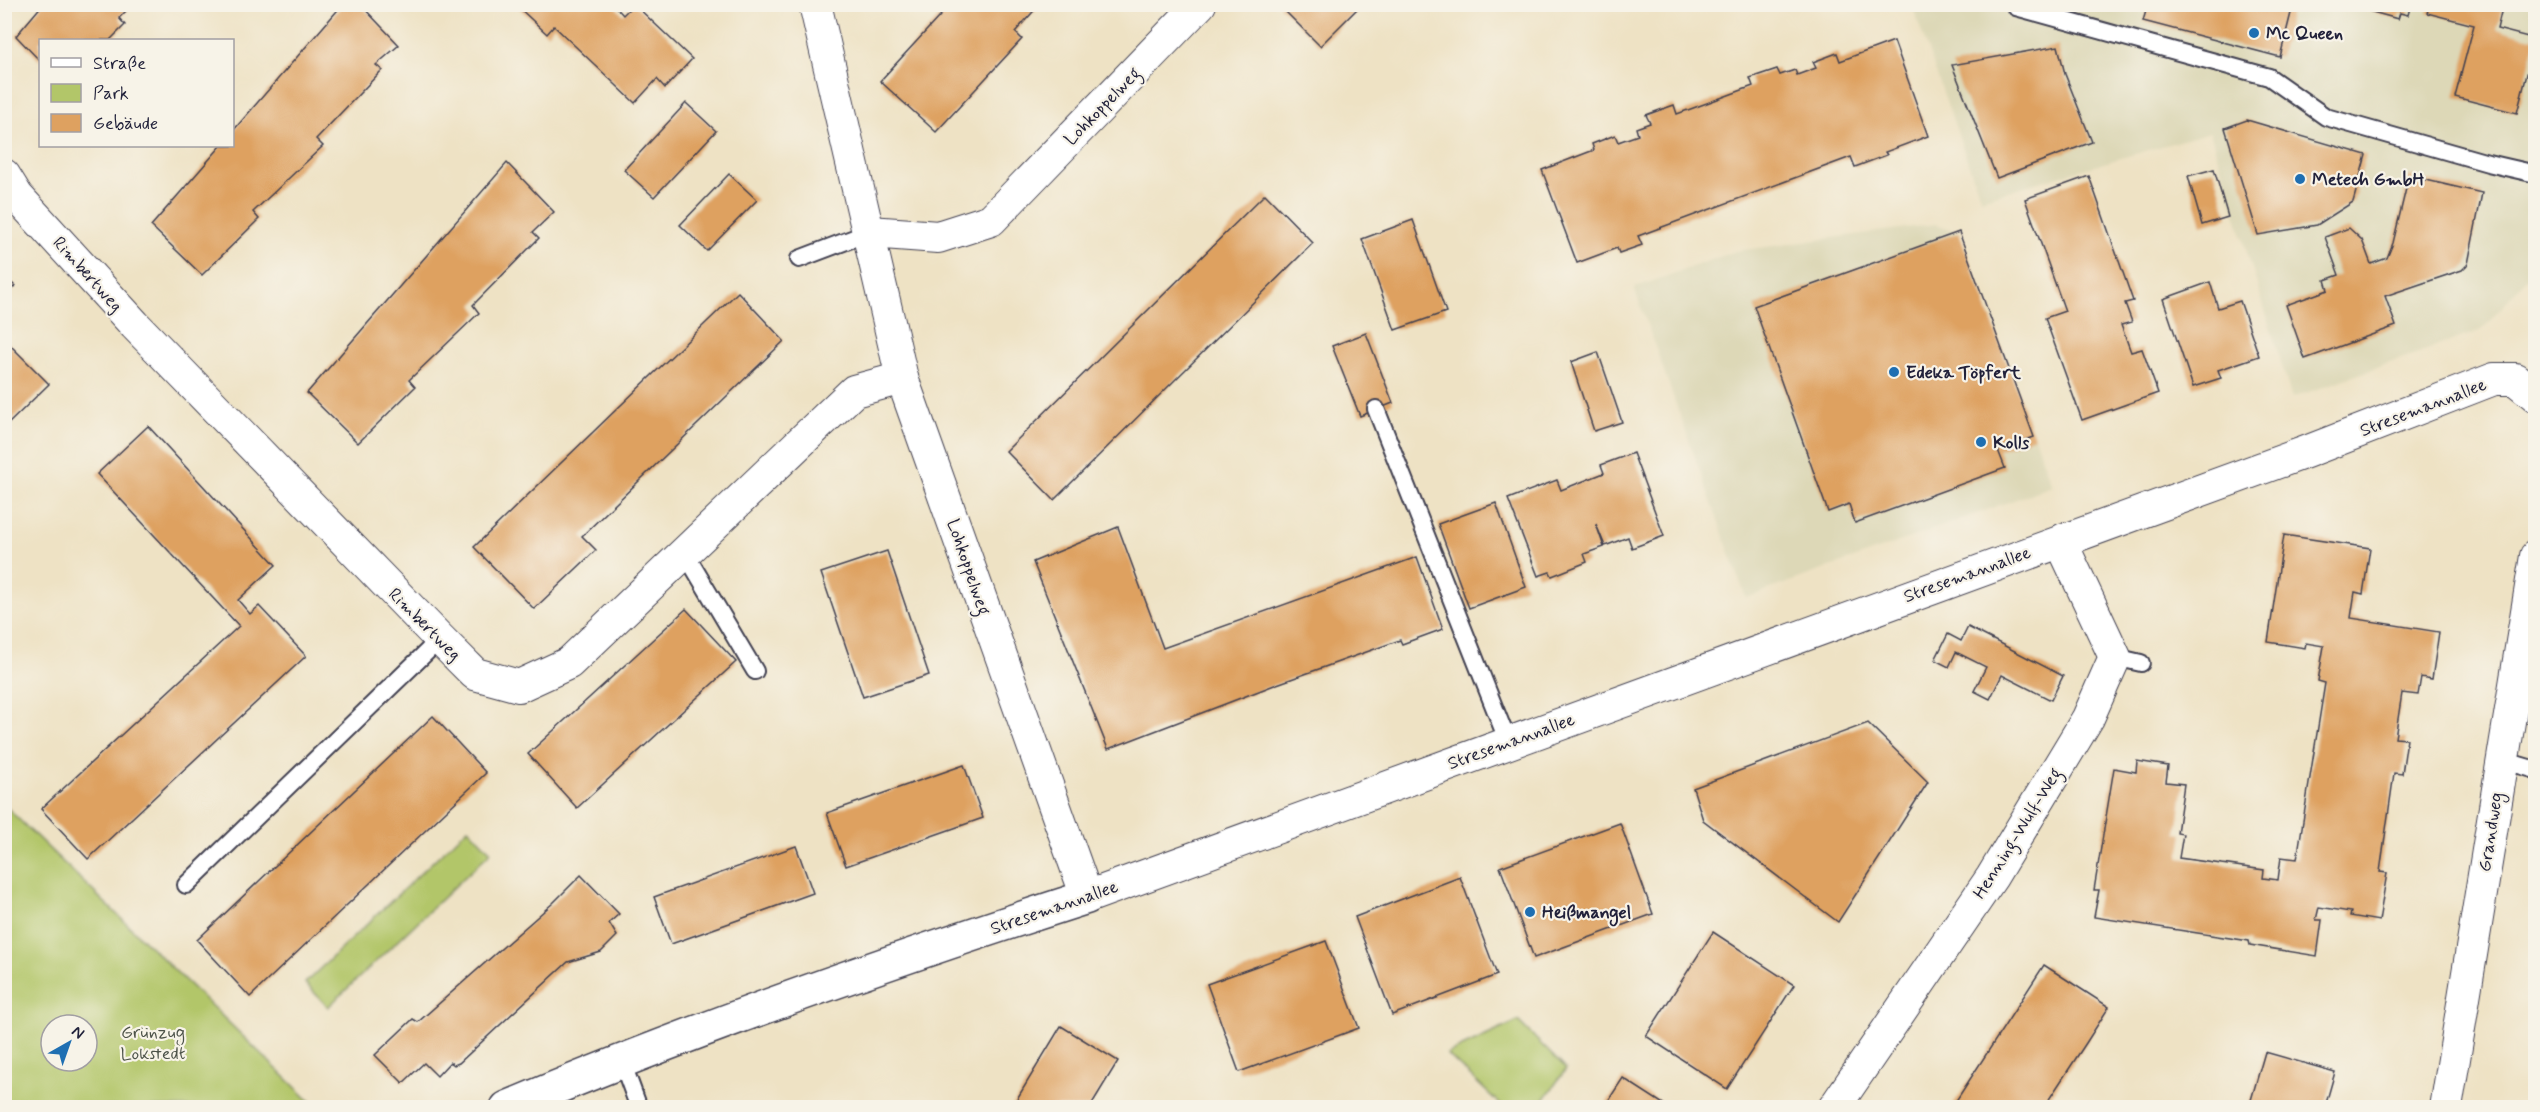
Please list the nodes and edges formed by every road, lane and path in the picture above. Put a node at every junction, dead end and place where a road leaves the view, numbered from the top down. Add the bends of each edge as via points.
1 (815, 4) edge
2 (1200, 4) edge
3 (2016, 7) dead end
4 (2535, 174) edge
5 (4, 175) edge
6 (870, 232) junction
7 (799, 259) dead end
8 (902, 378) junction
9 (2525, 388) edge
10 (1376, 409) dead end
11 (2064, 539) junction
12 (685, 553) junction
13 (2535, 556) edge
14 (440, 639) junction
15 (755, 671) dead end
16 (1508, 742) junction
17 (2502, 760) junction
18 (2535, 770) edge
19 (186, 885) dead end
20 (1087, 897) junction
21 (621, 1059) junction
22 (507, 1107) edge
23 (639, 1107) edge
24 (1834, 1107) edge
25 (2446, 1107) edge

1 - 6 street, Lohkoppelweg
2 - 6 street, Lohkoppelweg via 991,220 938,237
3 - 4 lane via 2269,76 2326,117
5 - 14 street, Rimbertweg via 17,196 135,325
6 - 7 lane
6 - 8 street, Lohkoppelweg
8 - 12 street, Rimbertweg via 854,392
8 - 20 street, Lohkoppelweg
9 - 11 street, Stresemannallee via 2494,380
10 - 16 lane
11 - 16 street, Stresemannallee
11 - 24 street, Henning-Wulf-Weg via 2068,557 2128,660 2088,718 1992,878
12 - 14 street, Rimbertweg via 569,663 519,686 475,674
12 - 15 lane
13 - 17 street, Grandweg
14 - 19 lane
16 - 20 street, Stresemannallee
17 - 18 lane
17 - 25 street, Grandweg
20 - 21 street, Stresemannallee
21 - 22 street, Stresemannallee
21 - 23 lane

